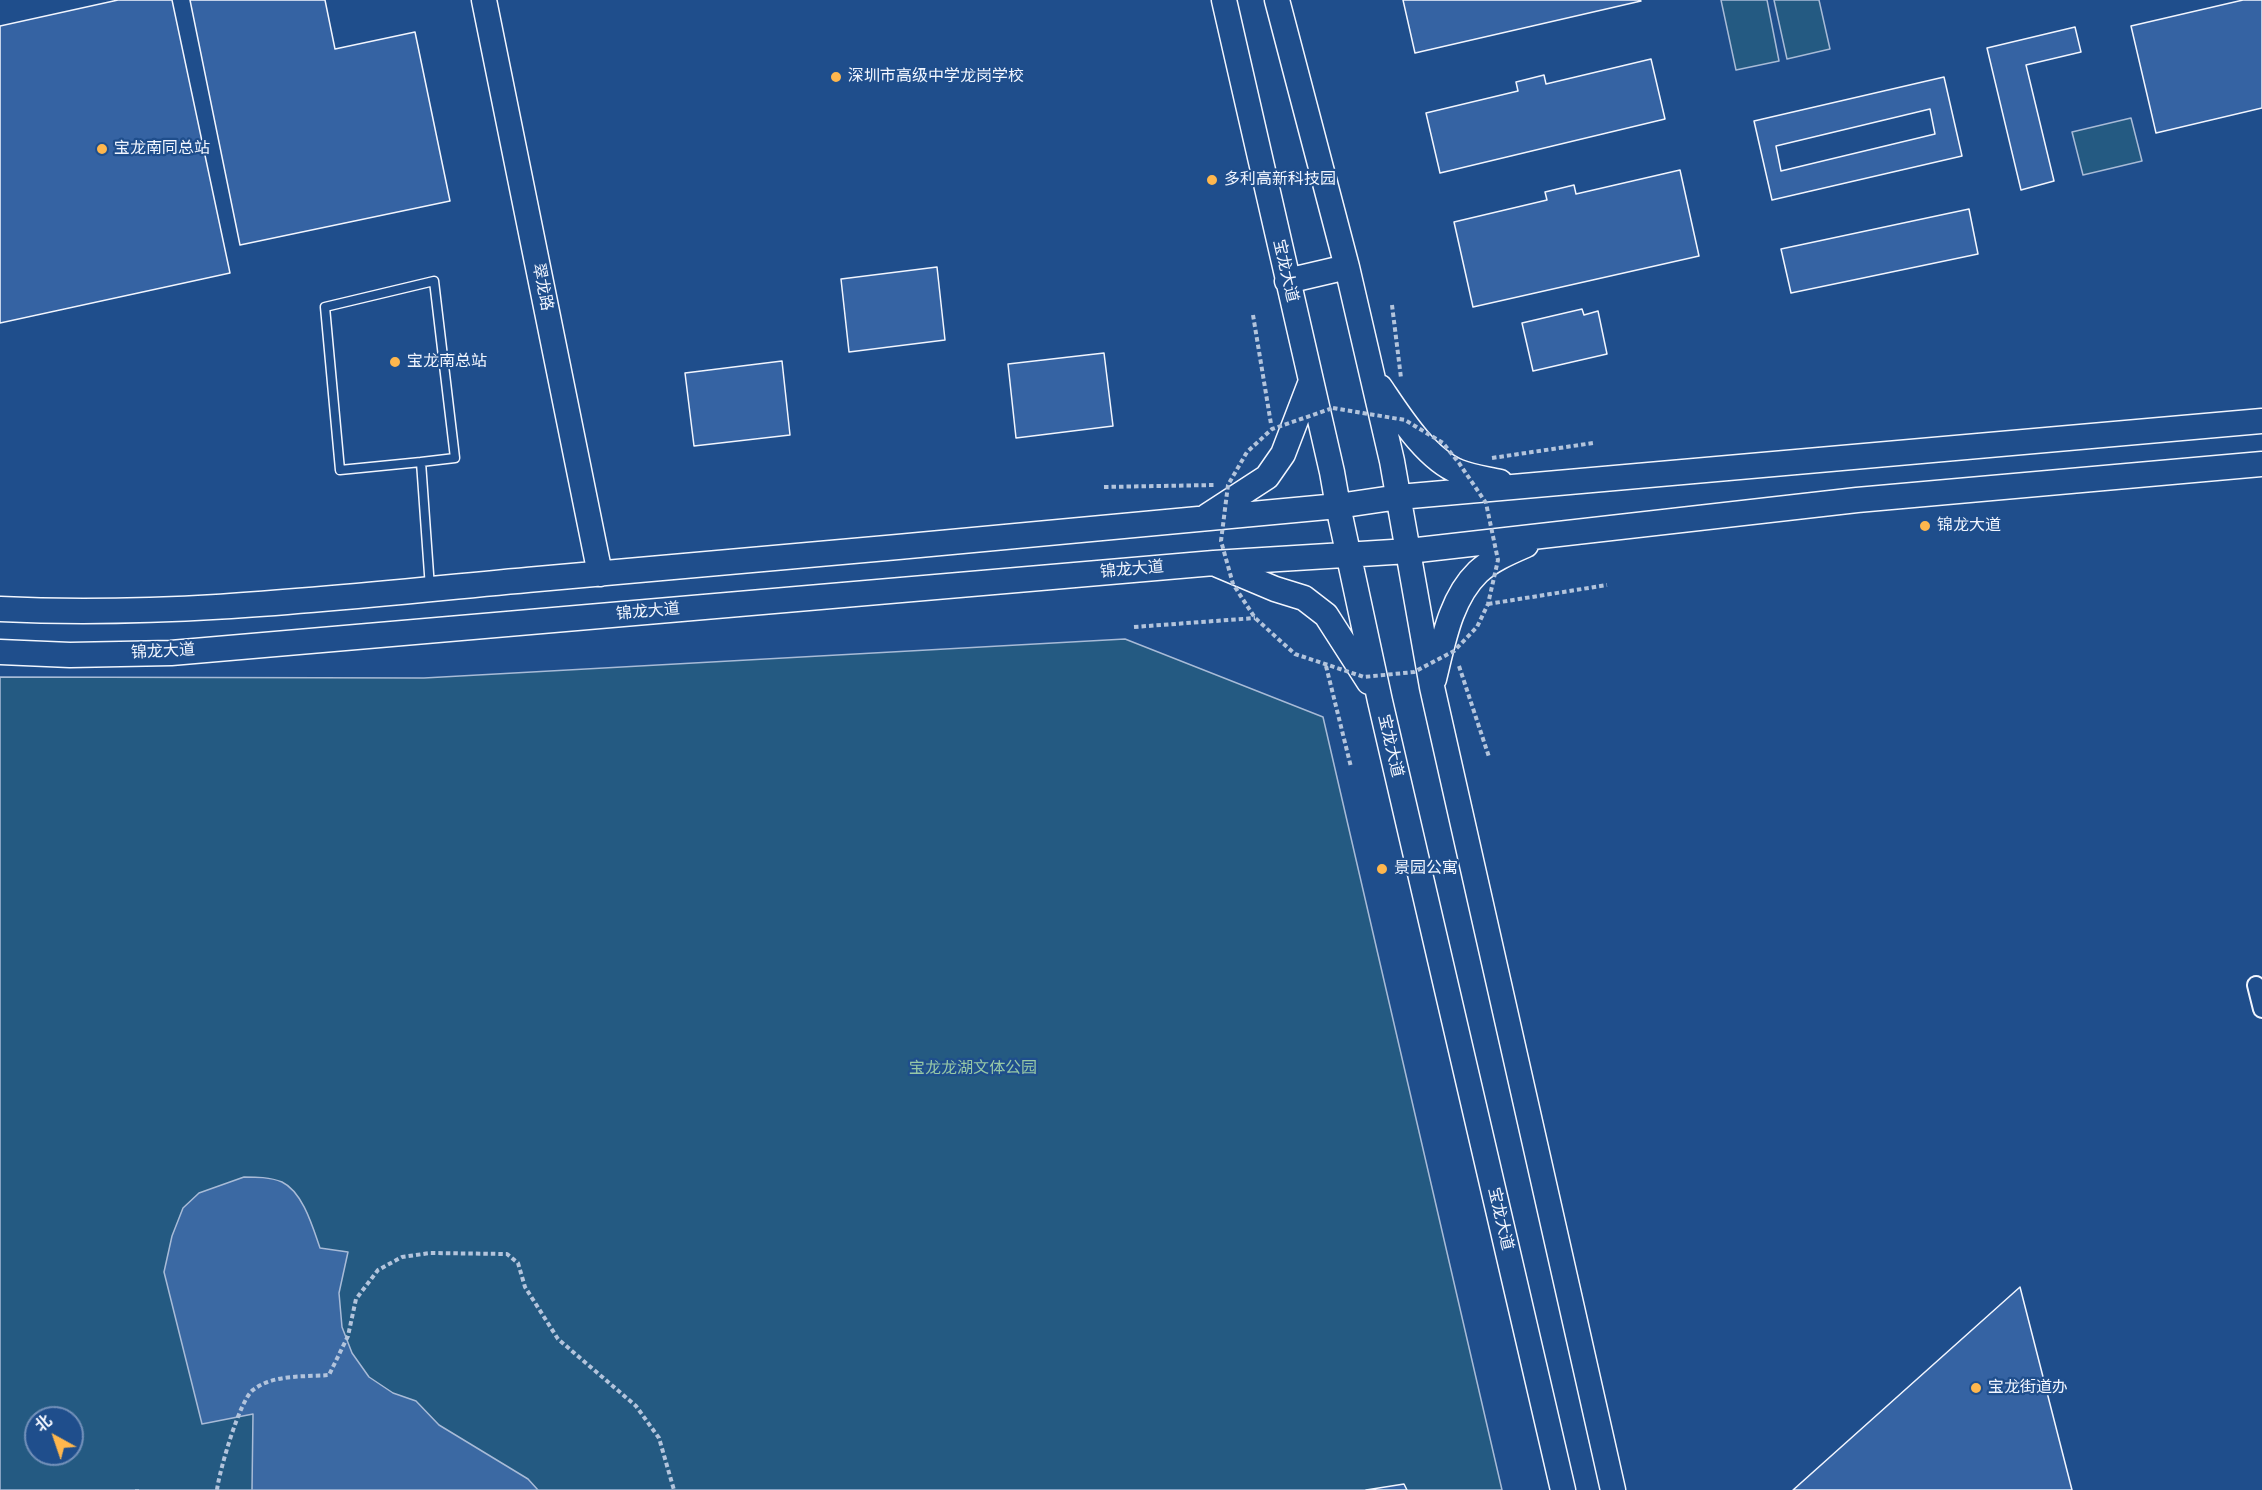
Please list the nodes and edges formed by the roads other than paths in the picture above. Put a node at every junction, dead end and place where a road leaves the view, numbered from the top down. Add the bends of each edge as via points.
1 (484, 0) edge
2 (1224, 0) edge
3 (1277, 0) edge
4 (1347, 267) junction
5 (1287, 281) junction
6 (1372, 375) junction
7 (1311, 381) junction
8 (2262, 421) edge
9 (421, 462) junction
10 (2262, 464) edge
11 (1526, 487) junction
12 (1399, 497) junction
13 (1338, 506) junction
14 (1203, 519) junction
15 (1543, 536) junction
16 (1409, 551) junction
17 (1349, 556) junction
18 (1214, 563) junction
19 (600, 574) junction
20 (430, 589) junction
21 (0, 609) edge
22 (0, 652) edge
23 (1432, 687) junction
24 (1380, 701) junction
25 (2256, 985) dead end
26 (2262, 1009) edge
27 (1563, 1490) edge
28 (1613, 1490) edge

1 - 19 main road, 翠龙路
2 - 5 main road, 宝龙大道
3 - 4 main road
4 - 5 main road
4 - 6 main road
5 - 7 main road, 宝龙大道
6 - 11 main road via 1438,460 1459,472
6 - 12 main road
7 - 13 main road, 宝龙大道
7 - 14 main road via 1283,454 1267,477
8 - 11 main road
9 - 9 lane via 340,470 325,307 434,280 455,458
9 - 20 lane
10 - 15 main road, 锦龙大道 via 1857,500
11 - 12 main road
12 - 13 main road
12 - 16 main road
13 - 14 main road
13 - 17 main road, 宝龙大道
14 - 19 main road
15 - 16 main road, 锦龙大道
15 - 23 main road via 1478,572 1462,592 1449,623
16 - 17 main road, 锦龙大道
16 - 23 main road
17 - 18 main road, 锦龙大道
17 - 24 main road, 宝龙大道
18 - 22 main road, 锦龙大道 via 171,653
18 - 24 main road via 1304,598 1326,615
19 - 20 main road
20 - 21 main road via 170,610 71,613
23 - 28 main road
24 - 27 main road, 宝龙大道
25 - 26 street

